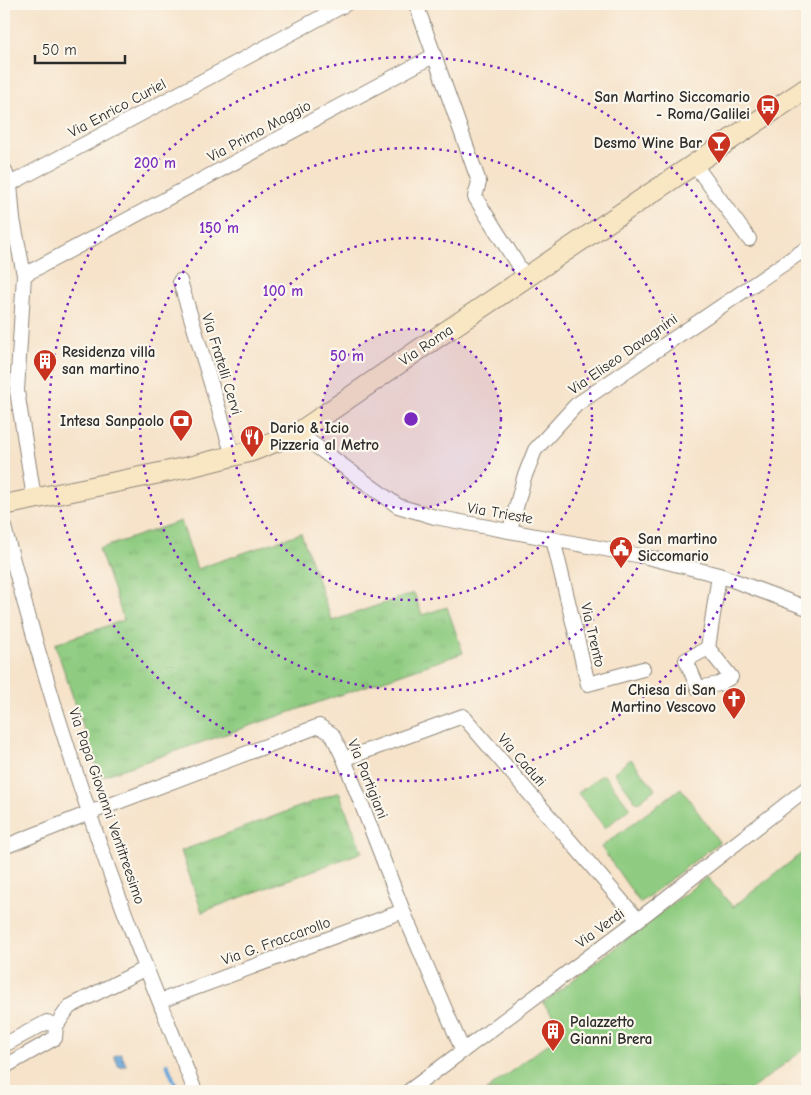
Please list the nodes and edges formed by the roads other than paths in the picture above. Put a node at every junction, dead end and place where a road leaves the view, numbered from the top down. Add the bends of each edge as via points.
1 (346, 4) edge
2 (416, 4) edge
3 (433, 56) junction
4 (807, 88) edge
5 (695, 165) junction
6 (4, 169) edge
7 (10, 184) junction
8 (9, 218) edge
9 (749, 239) dead end
10 (806, 251) edge
11 (24, 275) junction
12 (526, 278) junction
13 (180, 281) dead end
14 (298, 433) junction
15 (233, 456) junction
16 (34, 498) junction
17 (4, 505) edge
18 (4, 527) edge
19 (510, 530) junction
20 (553, 539) junction
21 (719, 575) junction
22 (807, 606) edge
23 (708, 648) dead end
24 (643, 668) dead end
25 (344, 759) junction
26 (807, 788) edge
27 (89, 813) junction
28 (4, 847) edge
29 (403, 911) junction
30 (638, 920) junction
31 (146, 968) junction
32 (160, 1001) junction
33 (56, 1026) junction
34 (4, 1045) edge
35 (462, 1051) junction
36 (4, 1068) edge
37 (195, 1091) edge
38 (409, 1091) edge

1 - 7 street, Via Enrico Curiel
2 - 3 street
3 - 11 street, Via Primo Maggio
3 - 12 street via 479,182 475,196
4 - 5 street, Via Roma
5 - 9 street
5 - 12 street, Via Roma
6 - 7 street
7 - 8 street
8 - 11 street
10 - 19 street, Via Eliseo Davagnini via 576,405 535,450
11 - 16 street via 18,391
12 - 14 street, Via Roma
13 - 15 street, Via Fratelli Cervi
14 - 15 street, Via Roma
14 - 19 street, Via Trieste via 398,506 435,518
15 - 16 street, Via Roma
16 - 17 street, Via Roma
18 - 27 street, Via Papa Giovanni Ventitreesimo
19 - 20 street, Via Trieste
20 - 21 street, Via Trieste
20 - 24 street, Via Trento via 588,684
21 - 22 street, Via Trieste
21 - 23 street
25 - 27 street, Via Partigiani via 332,734 319,726
25 - 29 street, Via Partigiani
25 - 30 street, Via Caduti via 463,716
26 - 30 street, Via Verdi
27 - 28 street
27 - 31 street, Via Papa Giovanni Ventitreesimo
29 - 32 street, Via G. Fraccarollo
29 - 35 street, Via Partigiani
30 - 35 street, Via Verdi
31 - 32 street, Via Papa Giovanni Ventitreesimo
31 - 33 street via 69,1007
32 - 37 street, Via Papa Giovanni Ventitreesimo
33 - 34 street via 47,1022
33 - 36 street via 55,1038
35 - 38 street, Via Verdi

